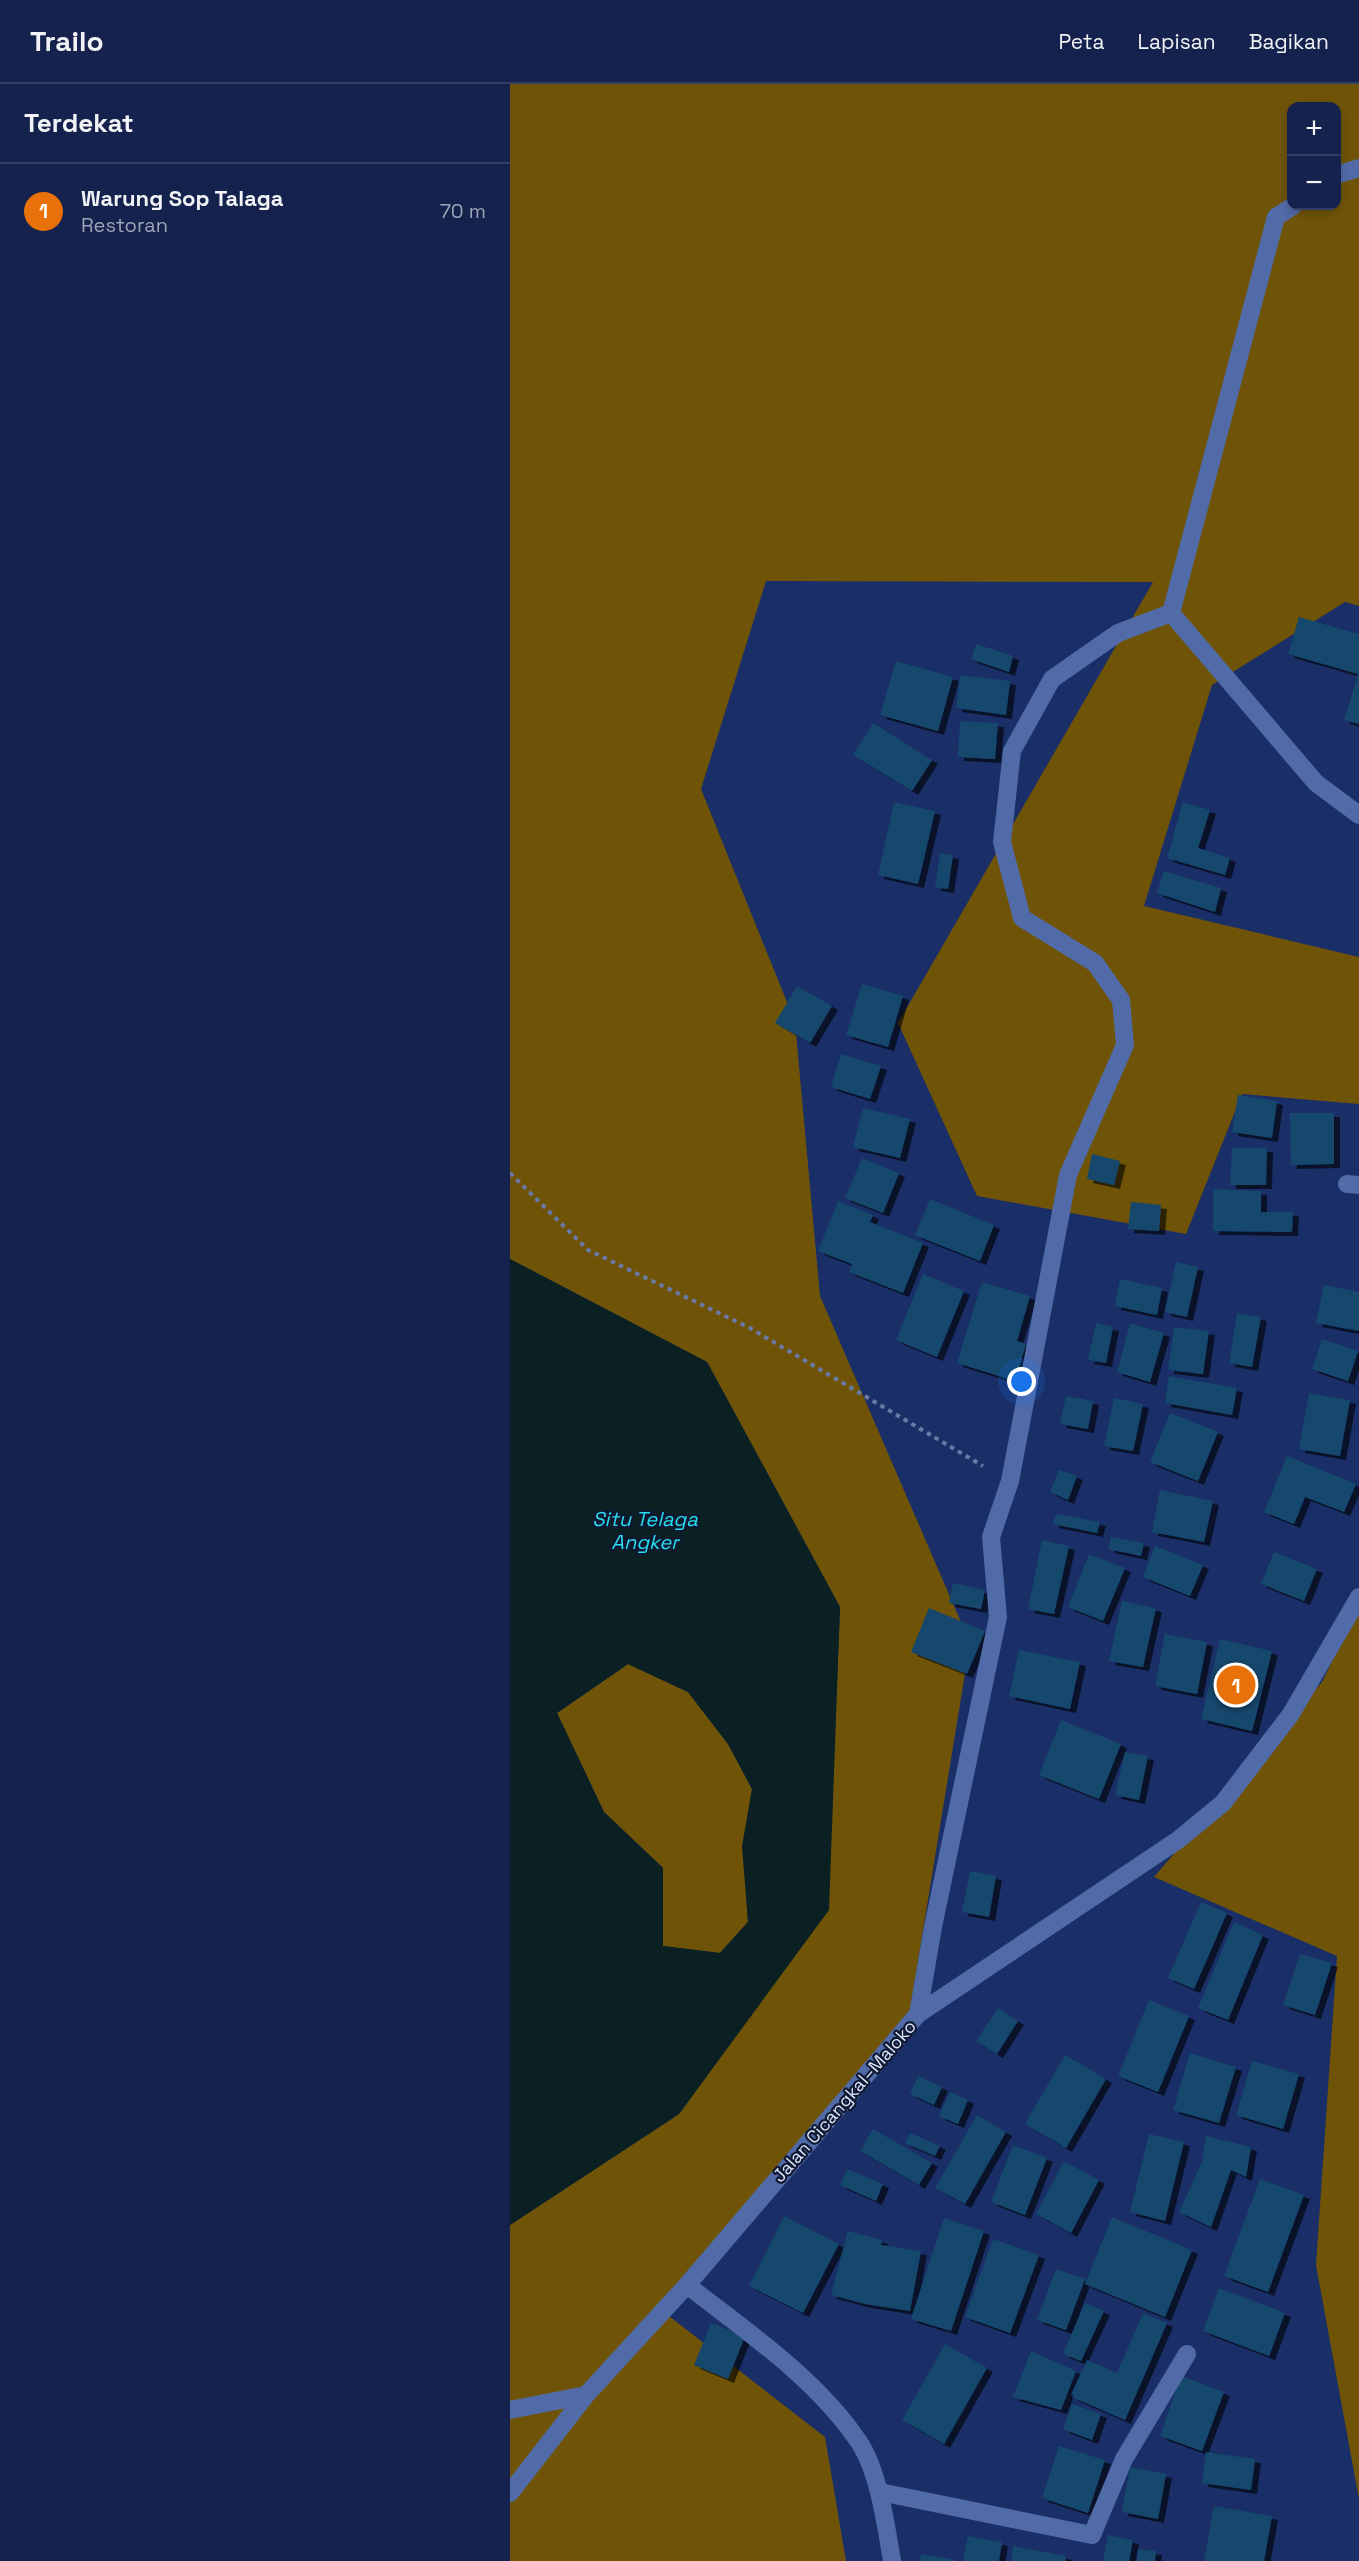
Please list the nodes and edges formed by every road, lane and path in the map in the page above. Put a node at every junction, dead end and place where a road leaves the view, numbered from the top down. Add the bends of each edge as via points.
1 (1359, 168) edge
2 (1341, 174) edge
3 (1287, 210) edge
4 (1171, 613) junction
5 (1359, 815) edge
6 (510, 1173) edge
7 (1010, 1481) junction
8 (1359, 1597) edge
9 (918, 2014) junction
10 (687, 2285) junction
11 (1187, 2354) dead end
12 (586, 2395) junction
13 (510, 2410) edge
14 (880, 2492) junction
15 (510, 2493) edge
16 (892, 2561) edge

1 - 2 street
3 - 4 street via 1276,217
4 - 5 street via 1316,783
4 - 7 street via 1118,633 1052,679 1012,751 1002,842 1022,918 1095,963 1121,1000 1125,1045 1068,1175
6 - 7 path via 588,1250 750,1328
7 - 9 street via 991,1537 998,1617
8 - 9 street, Jalan Cicangkal–Maloko via 1291,1714 1223,1803 1178,1840
9 - 10 street, Jalan Cicangkal–Maloko
10 - 12 street, Jalan Cicangkal–Maloko
10 - 14 street via 803,2376 860,2443
11 - 14 street via 1124,2459 1092,2535
12 - 13 street
12 - 15 street, Jalan Cicangkal–Maloko
14 - 16 street

